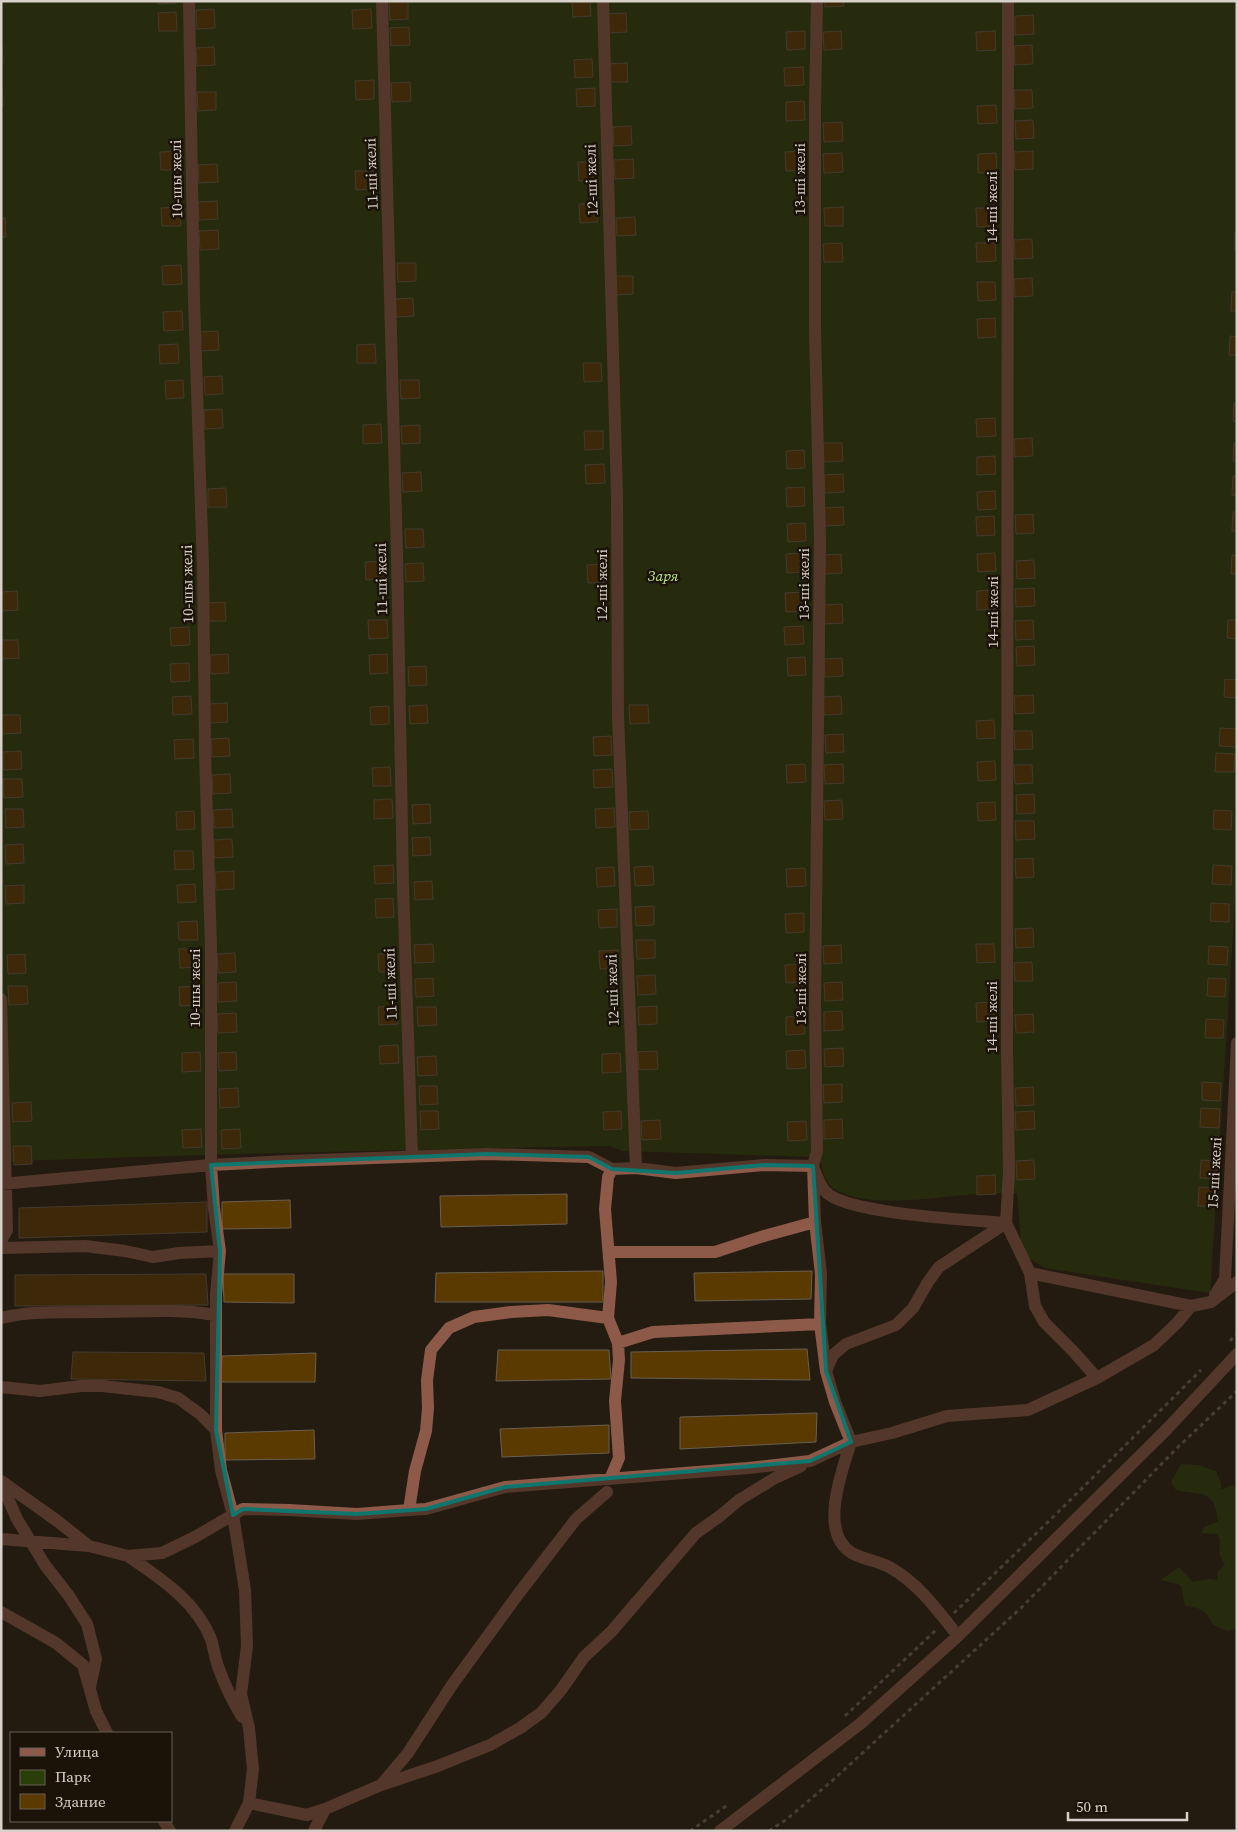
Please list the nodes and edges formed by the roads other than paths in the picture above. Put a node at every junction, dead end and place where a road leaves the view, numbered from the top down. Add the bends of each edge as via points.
1 (189, 1) edge
2 (382, 1) edge
3 (603, 1) edge
4 (817, 1) edge
5 (1008, 1) edge
6 (1, 999) edge
7 (1237, 1043) edge
8 (412, 1156) junction
9 (211, 1165) junction
10 (813, 1166) junction
11 (612, 1168) junction
12 (636, 1168) junction
13 (4, 1184) edge
14 (815, 1222) junction
15 (1006, 1223) junction
16 (1, 1241) edge
17 (1, 1248) edge
18 (220, 1251) junction
19 (609, 1252) junction
20 (1030, 1272) junction
21 (1237, 1282) edge
22 (1211, 1302) junction
23 (1191, 1306) junction
24 (216, 1315) junction
25 (1, 1318) edge
26 (608, 1318) junction
27 (820, 1324) junction
28 (618, 1343) junction
29 (1237, 1354) edge
30 (826, 1371) junction
31 (1096, 1378) junction
32 (1, 1387) edge
33 (216, 1430) junction
34 (851, 1442) junction
35 (810, 1461) junction
36 (610, 1479) junction
37 (1, 1482) edge
38 (607, 1492) dead end
39 (409, 1510) junction
40 (234, 1515) junction
41 (1, 1539) edge
42 (32, 1541) junction
43 (89, 1546) junction
44 (128, 1556) junction
45 (1, 1612) edge
46 (958, 1636) junction
47 (90, 1687) junction
48 (249, 1728) junction
49 (106, 1732) edge
50 (381, 1785) junction
51 (249, 1803) junction
52 (325, 1809) junction
53 (235, 1831) edge
54 (314, 1831) edge
55 (720, 1831) edge

1 - 9 street, 10-шы желі via 211,948
2 - 8 street, 11-ші желі
3 - 12 street, 12-ші желі via 617,496 618,716
4 - 10 street, 13-ші желі via 815,329 820,541 815,1003 817,1151
5 - 15 street, 14-ші желі via 1009,1172
6 - 13 street
7 - 22 street, 15-ші желі via 1225,1279
8 - 9 street
8 - 11 street via 589,1157
9 - 13 street
9 - 18 street, 10-шы желі
10 - 12 street via 765,1165 676,1173
10 - 14 street, 13-ші желі
10 - 15 street via 825,1192 845,1202 902,1214
11 - 12 street
11 - 19 street via 605,1209
13 - 16 street via 7,1230
14 - 19 street via 715,1252
14 - 27 street, 13-ші желі via 821,1274
15 - 20 street
15 - 30 street via 938,1266 913,1308 896,1325 846,1344 833,1355
17 - 18 street via 86,1246 153,1257
18 - 24 street, 10-шы желі
19 - 26 street
20 - 23 street
20 - 31 street via 1035,1306 1044,1322
21 - 22 street
22 - 23 street
23 - 31 street via 1154,1345
24 - 25 street via 178,1310 45,1312
24 - 33 street, 10-шы желі
26 - 28 street
26 - 39 street via 548,1310 511,1312 474,1317 448,1328 432,1350 427,1380 426,1431
27 - 28 street via 653,1332
27 - 30 street, 13-ші желі
28 - 36 street via 615,1401 619,1458
29 - 46 street via 1160,1436
30 - 34 street, 13-ші желі
31 - 34 street via 1028,1410 947,1416 892,1434
32 - 33 street via 40,1391 102,1386 158,1392 178,1398
33 - 40 street, 10-шы желі via 221,1470
34 - 35 street
34 - 46 street via 838,1481 834,1520 837,1537 851,1553 891,1567 922,1591
35 - 36 street
35 - 50 street via 739,1500 696,1533 610,1632 584,1657 542,1713 490,1745
36 - 39 street via 505,1487 426,1509
37 - 42 street via 16,1519
37 - 43 street
38 - 50 street via 576,1519 530,1578 452,1685 408,1753
39 - 40 street via 357,1514 244,1509
40 - 44 street via 162,1553
40 - 48 street, 10-шы желі via 245,1590 247,1646 241,1694
41 - 42 street
42 - 43 street
42 - 47 street via 87,1624 96,1659
43 - 44 street
44 - 48 street via 181,1596 198,1616 230,1695
45 - 47 street via 56,1643 84,1665
46 - 55 street via 860,1724
47 - 49 street via 96,1711
48 - 51 street, 10-шы желі via 253,1769
50 - 52 street
51 - 52 street via 307,1815
51 - 53 street, 10-шы желі
52 - 54 street

